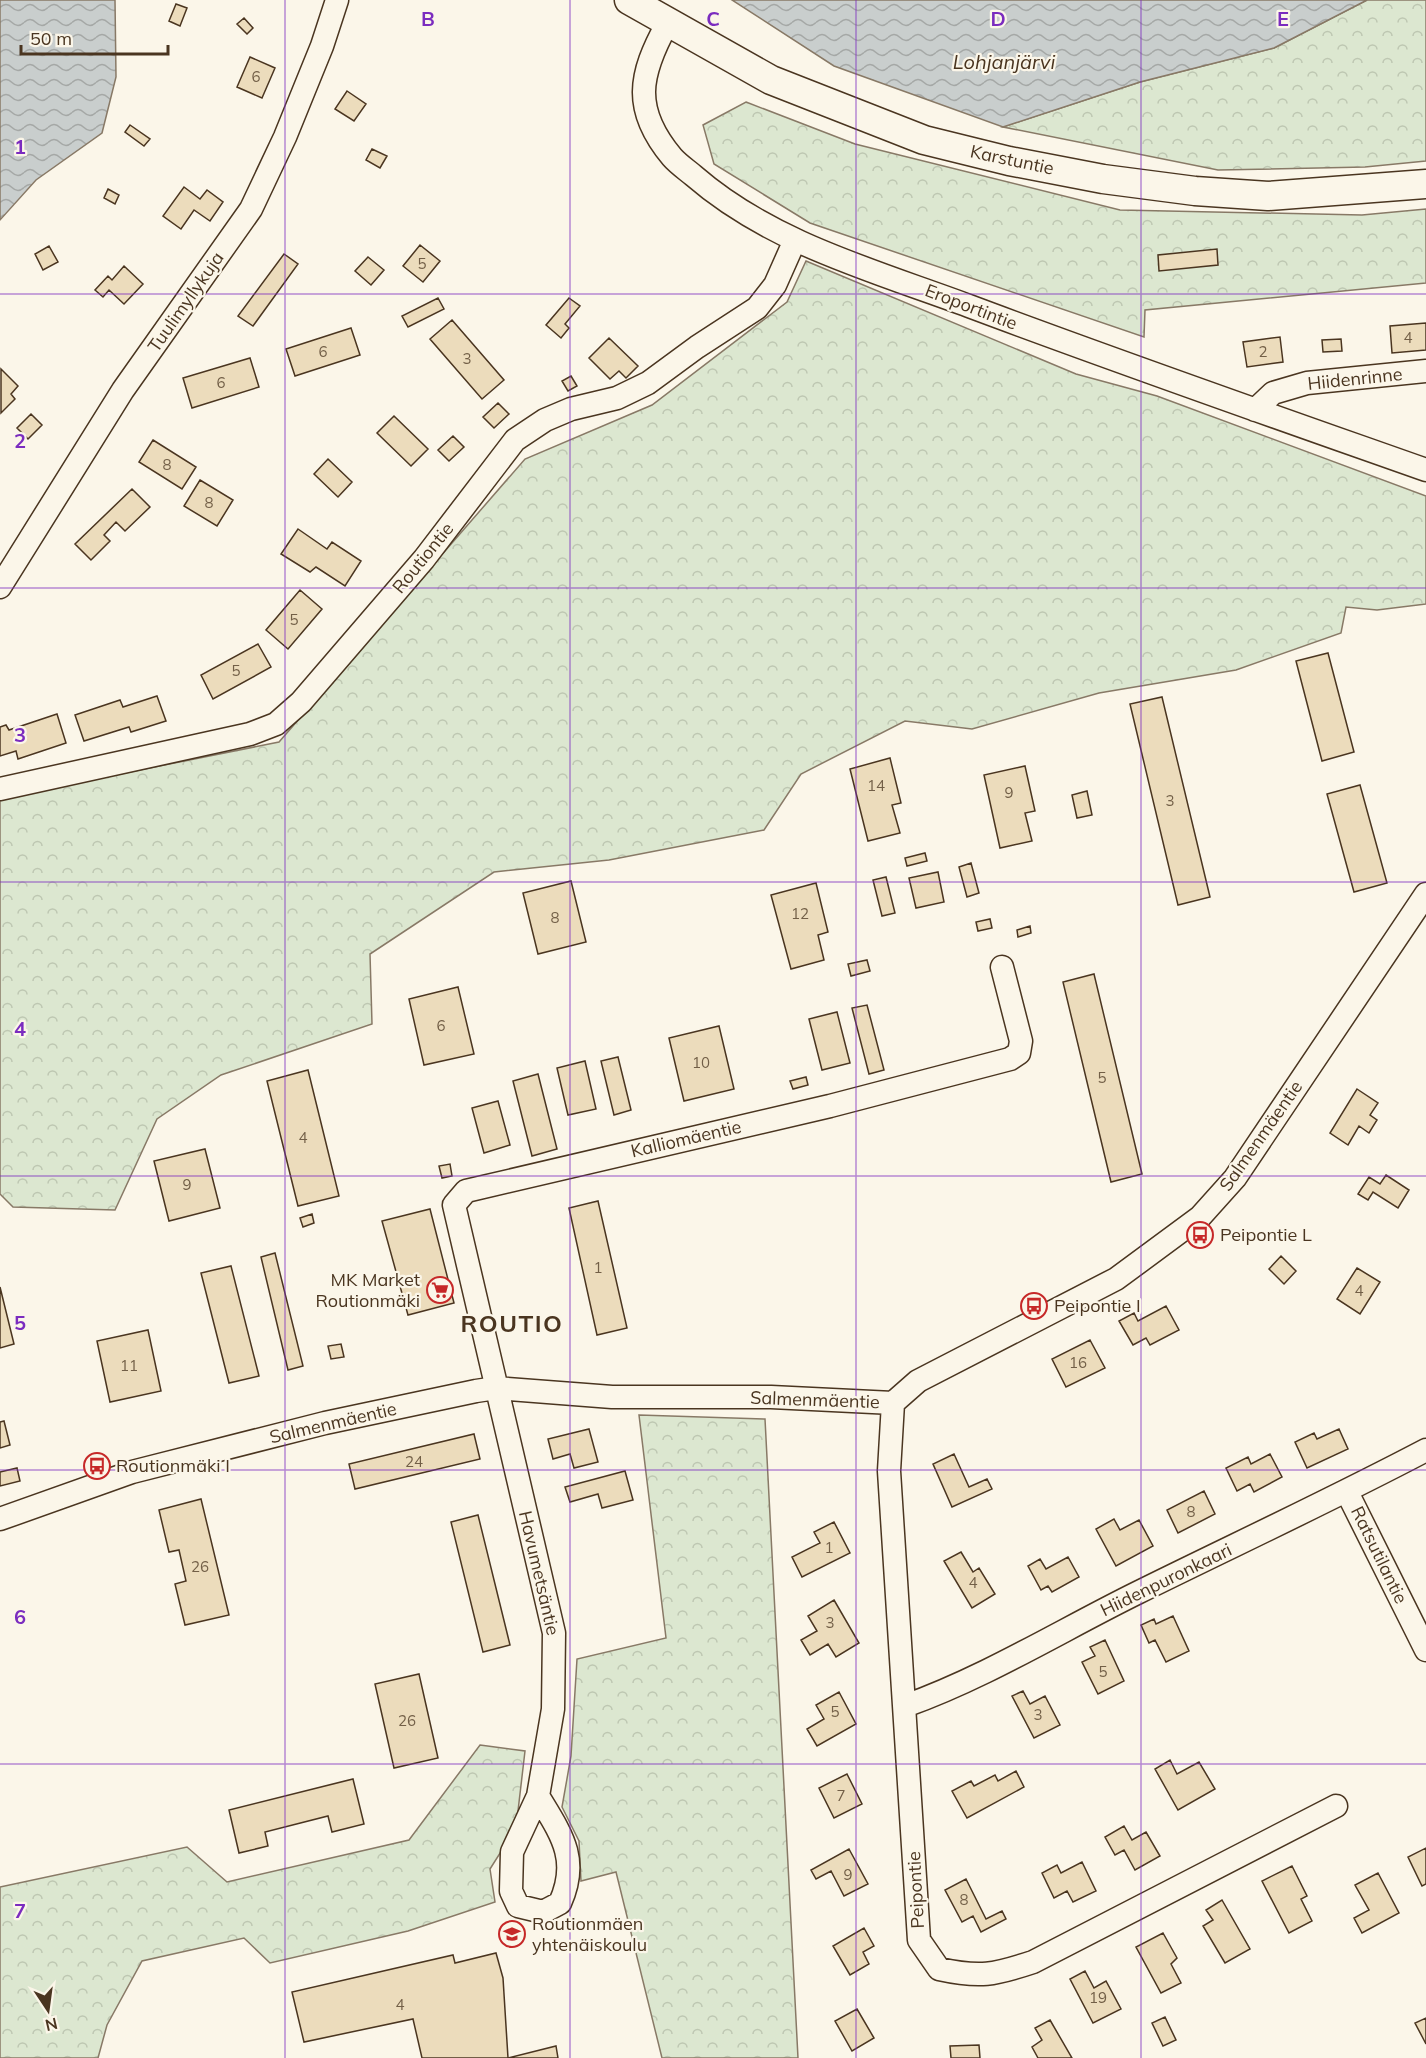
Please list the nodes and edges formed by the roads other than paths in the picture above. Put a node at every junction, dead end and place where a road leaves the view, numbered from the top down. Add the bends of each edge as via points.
1 (337, 0) edge
2 (629, 0) edge
3 (667, 24) junction
4 (1426, 184) edge
5 (795, 240) junction
6 (1426, 371) edge
7 (1256, 410) junction
8 (1426, 470) edge
9 (0, 587) edge
10 (0, 789) edge
11 (1426, 894) edge
12 (1002, 967) dead end
13 (496, 1389) junction
14 (893, 1403) junction
15 (1426, 1450) edge
16 (1347, 1492) junction
17 (0, 1519) edge
18 (1426, 1650) edge
19 (905, 1706) junction
20 (538, 1796) dead end
21 (1336, 1806) dead end

1 - 9 street, Tuulimyllykuja via 293,117 251,209 123,390
2 - 3 main road, Karstuntie
3 - 4 main road, Karstuntie via 771,80 840,108 924,140 1009,161 1195,191 1268,195
3 - 5 street, Eroportintie via 654,48 642,88 653,127 673,158 720,199
5 - 7 street, Eroportintie
5 - 10 street, Routiontie via 775,285 757,308 648,384 545,420 516,441 424,559 301,702 276,724 250,734
6 - 7 street, Hiidenrinne via 1307,382 1273,393
7 - 8 street, Eroportintie
11 - 14 street, Salmenmäentie via 1235,1178 1200,1217 1116,1279 918,1381
12 - 13 street, Kalliomäentie via 1021,1041 1018,1053 1010,1059 830,1106 466,1191 454,1205
13 - 14 street, Salmenmäentie via 612,1397 771,1397
13 - 17 street, Salmenmäentie via 325,1424 132,1472
13 - 20 street, Havumetsäntie via 554,1633 553,1708
14 - 19 street, Peipontie via 889,1471
15 - 16 street, Hiidenpuronkaari
16 - 18 street, Ratsutilantie
16 - 19 street, Hiidenpuronkaari via 1138,1593 953,1689
19 - 21 street, Peipontie via 919,1940 939,1969 970,1976 996,1974 1033,1962

